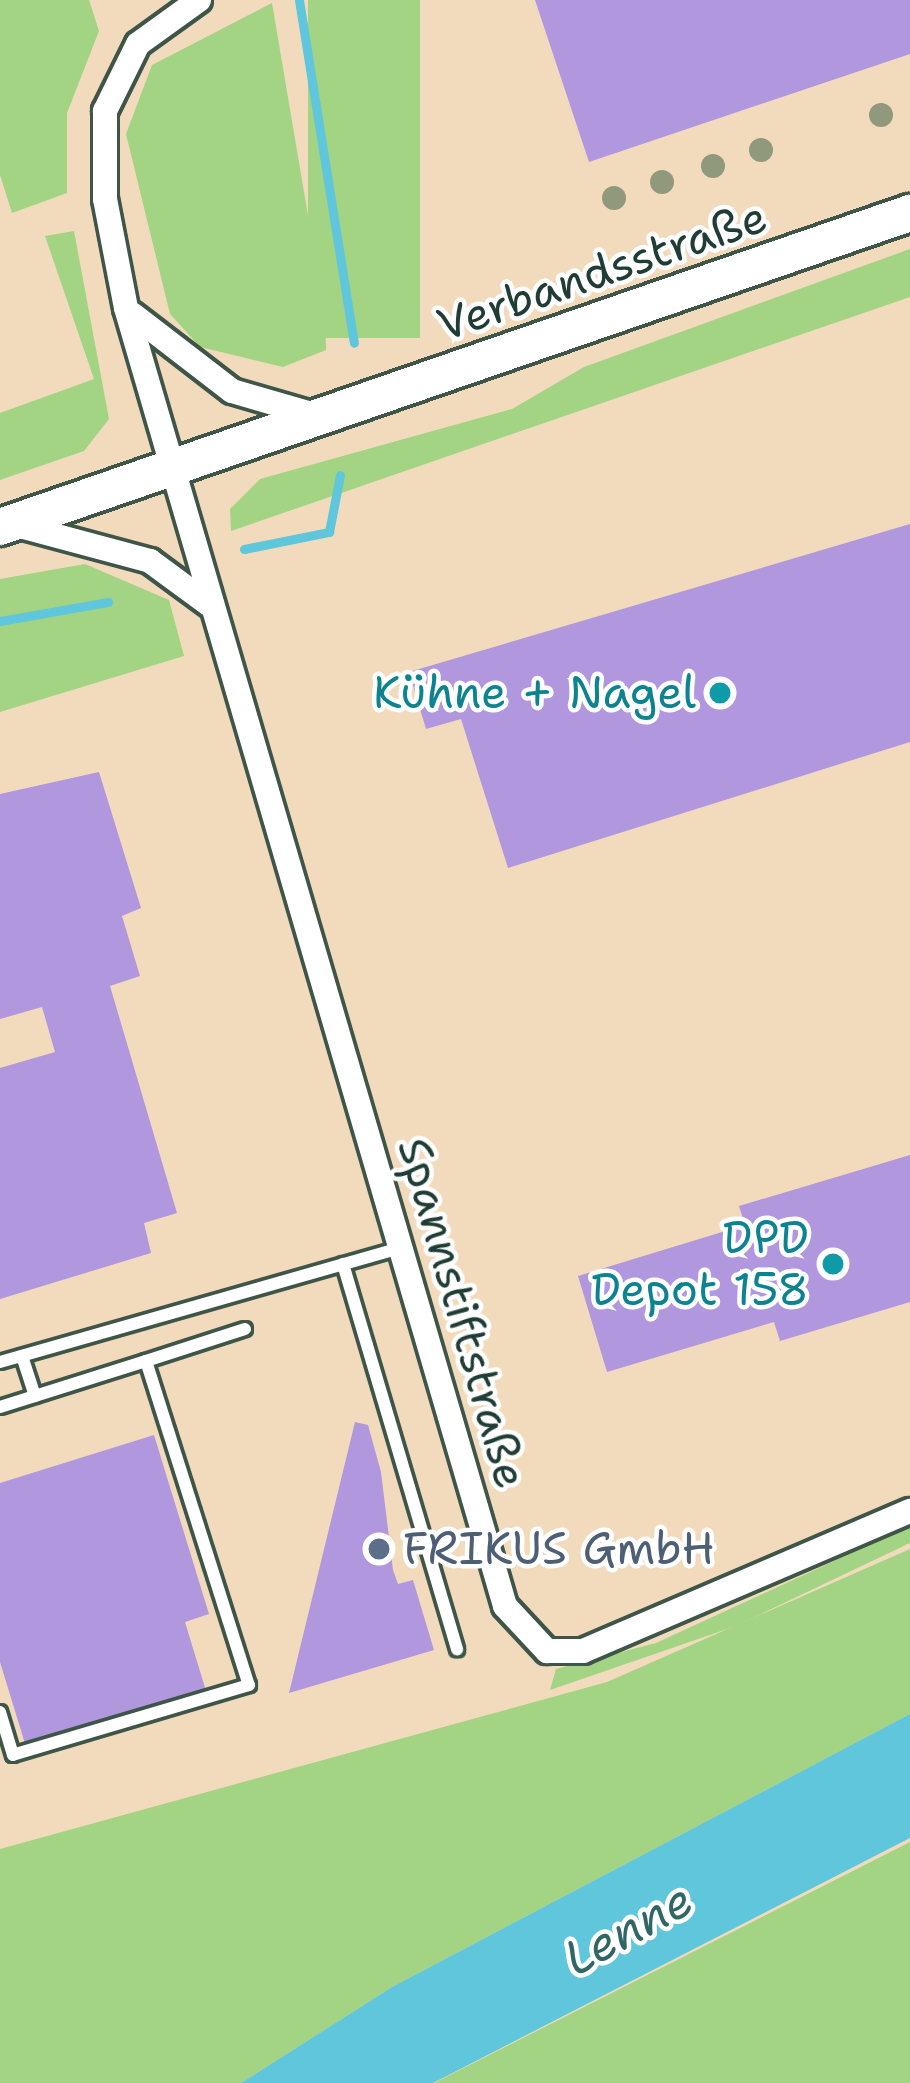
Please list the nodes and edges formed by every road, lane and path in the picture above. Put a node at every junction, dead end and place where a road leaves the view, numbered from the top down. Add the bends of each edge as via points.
1 (199, 0) edge
2 (910, 213) edge
3 (126, 308) junction
4 (325, 418) junction
5 (172, 470) junction
6 (6, 525) edge
7 (210, 605) junction
8 (401, 1248) junction
9 (344, 1264) junction
10 (245, 1329) dead end
11 (22, 1355) junction
12 (146, 1361) junction
13 (0, 1362) edge
14 (34, 1396) junction
15 (0, 1407) edge
16 (910, 1511) edge
17 (458, 1650) dead end
18 (0, 1712) edge

1 - 3 street via 138,44 105,111 100,153
2 - 4 main road, Verbandsstraße
3 - 4 street via 232,391
3 - 5 street, Spannstiftstraße
4 - 5 main road, Verbandsstraße
5 - 6 main road, Verbandsstraße
5 - 7 street, Spannstiftstraße
6 - 7 street via 150,561
7 - 8 street, Spannstiftstraße
8 - 9 lane
8 - 16 street, Spannstiftstraße via 505,1606 547,1651 649,1631
9 - 11 lane
9 - 17 lane
10 - 12 lane
11 - 13 lane
11 - 14 lane
12 - 14 lane
12 - 18 lane via 249,1684 13,1755
14 - 15 lane

